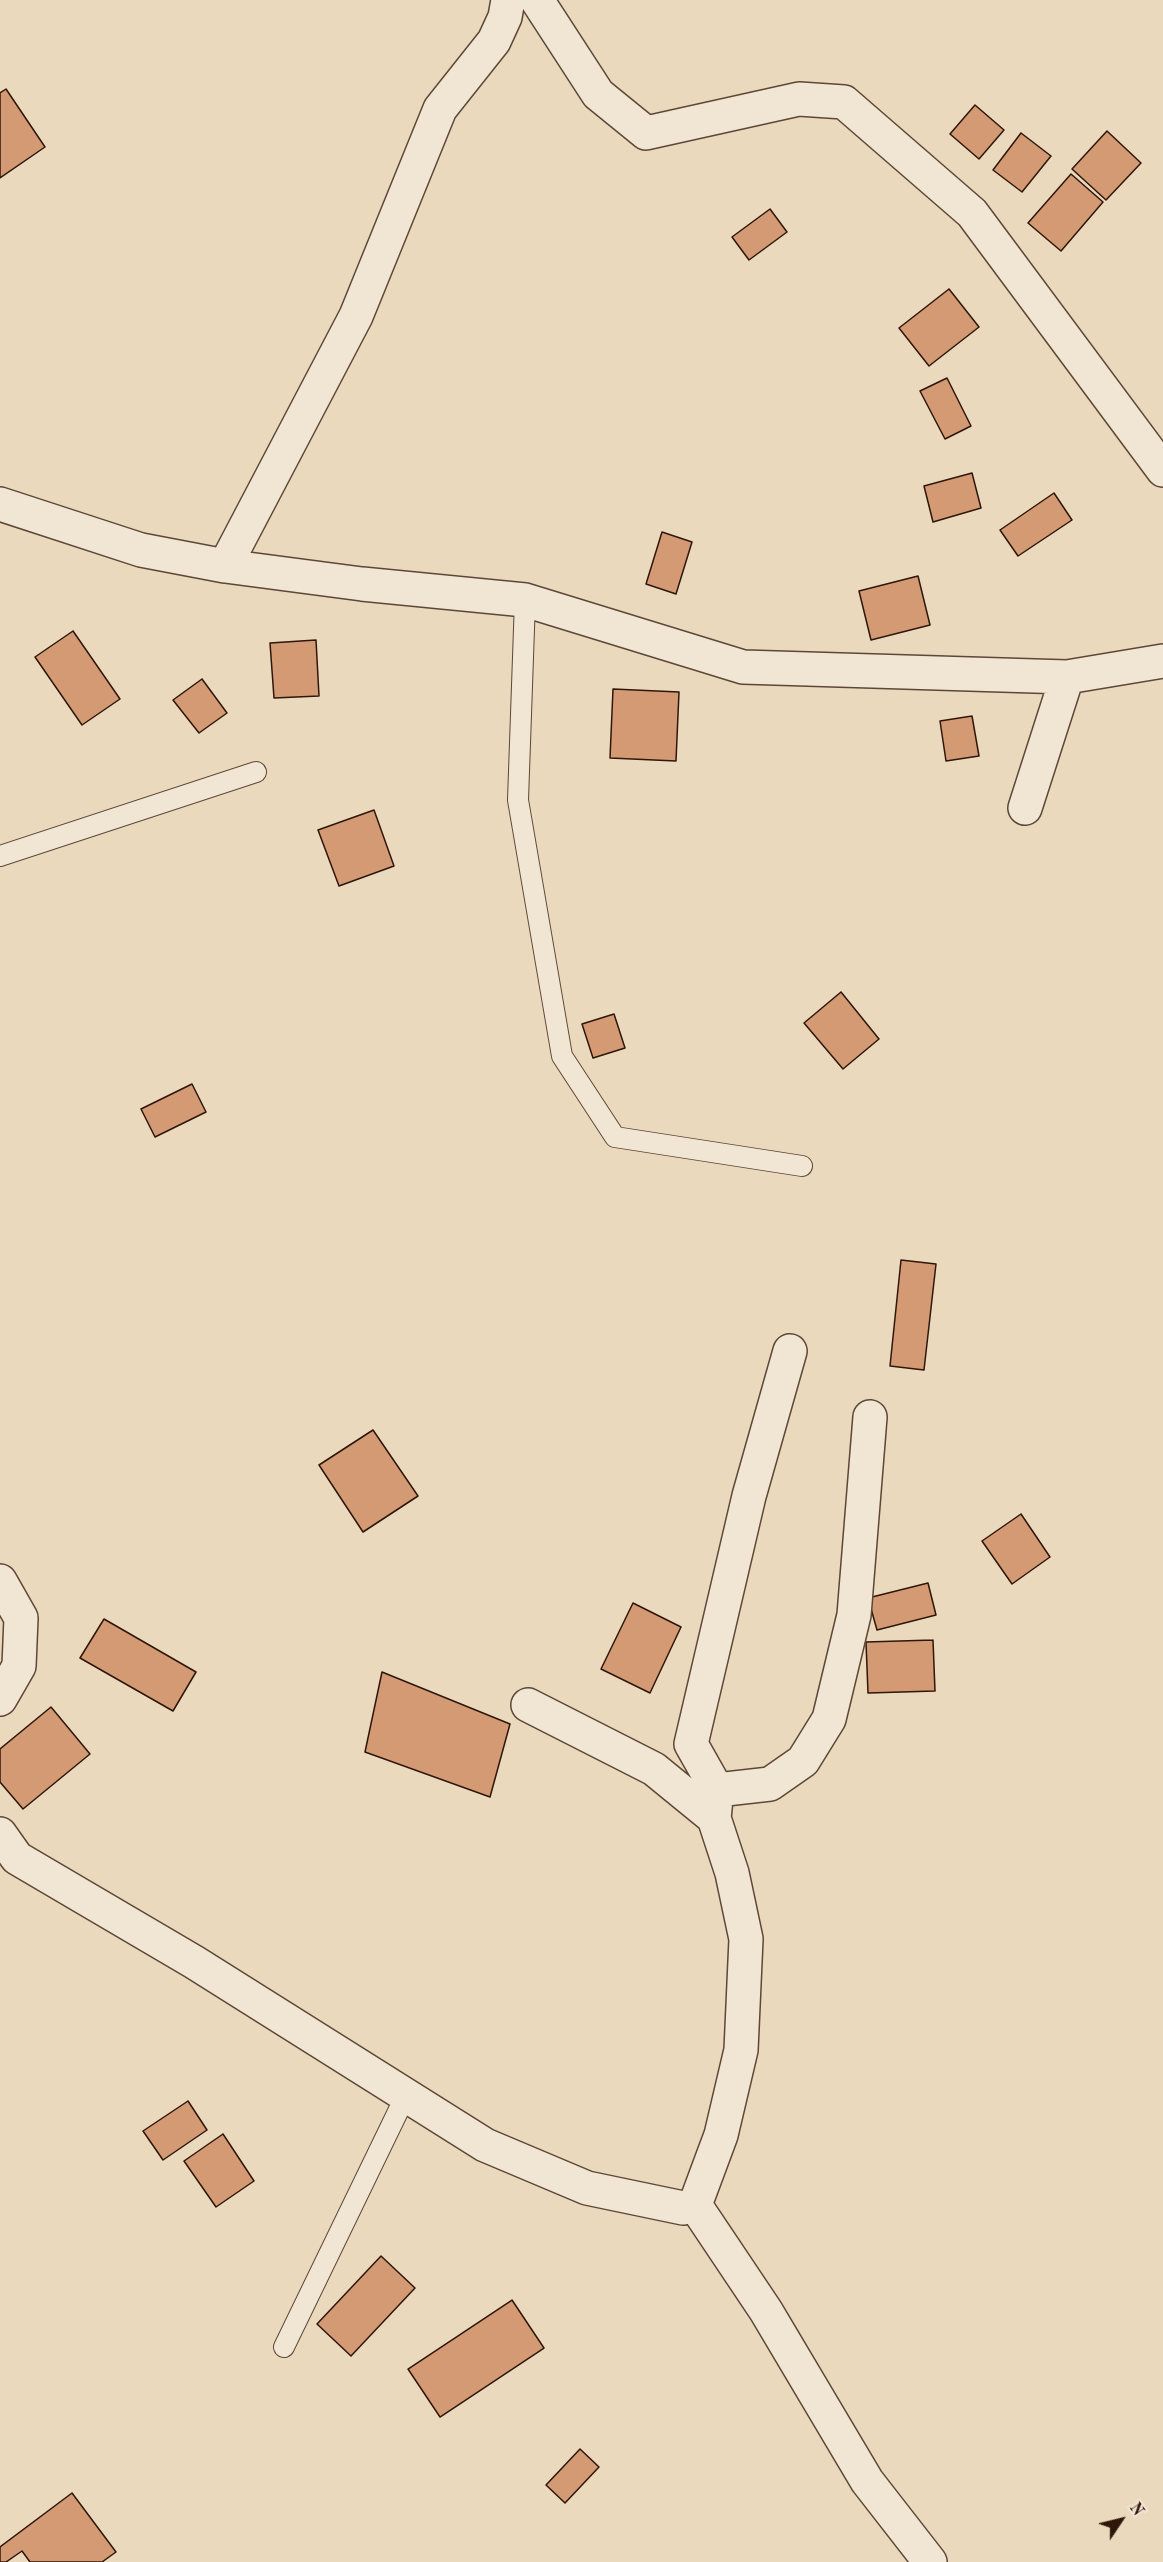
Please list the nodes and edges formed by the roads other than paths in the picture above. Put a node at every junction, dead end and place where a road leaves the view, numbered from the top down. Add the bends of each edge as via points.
1 (508, 0) edge
2 (537, 0) edge
3 (1163, 470) edge
4 (0, 504) edge
5 (225, 566) junction
6 (525, 600) junction
7 (1163, 661) edge
8 (1068, 677) junction
9 (256, 772) dead end
10 (1025, 808) dead end
11 (0, 856) edge
12 (802, 1166) dead end
13 (790, 1351) dead end
14 (870, 1417) dead end
15 (0, 1581) edge
16 (0, 1699) edge
17 (528, 1704) dead end
18 (715, 1804) junction
19 (0, 1834) edge
20 (406, 2096) junction
21 (695, 2205) junction
22 (284, 2347) dead end
23 (930, 2562) edge

1 - 5 street via 494,41 440,109 356,316
2 - 3 street via 598,94 646,133 799,99 844,102 972,213
4 - 5 street via 141,550
5 - 6 street
6 - 8 street via 743,667
6 - 12 lane via 518,800 562,1056 615,1137
7 - 8 street
8 - 10 street
9 - 11 lane
13 - 18 street via 749,1496 691,1744
14 - 18 street via 854,1615 829,1719 803,1761 770,1784
15 - 16 street via 21,1618 19,1666
17 - 18 street
18 - 21 street via 746,1939 741,2050 721,2135
19 - 20 street via 17,1858 194,1962
20 - 21 street via 485,2145 587,2188 682,2208
20 - 22 lane
21 - 23 street via 766,2311 867,2481

